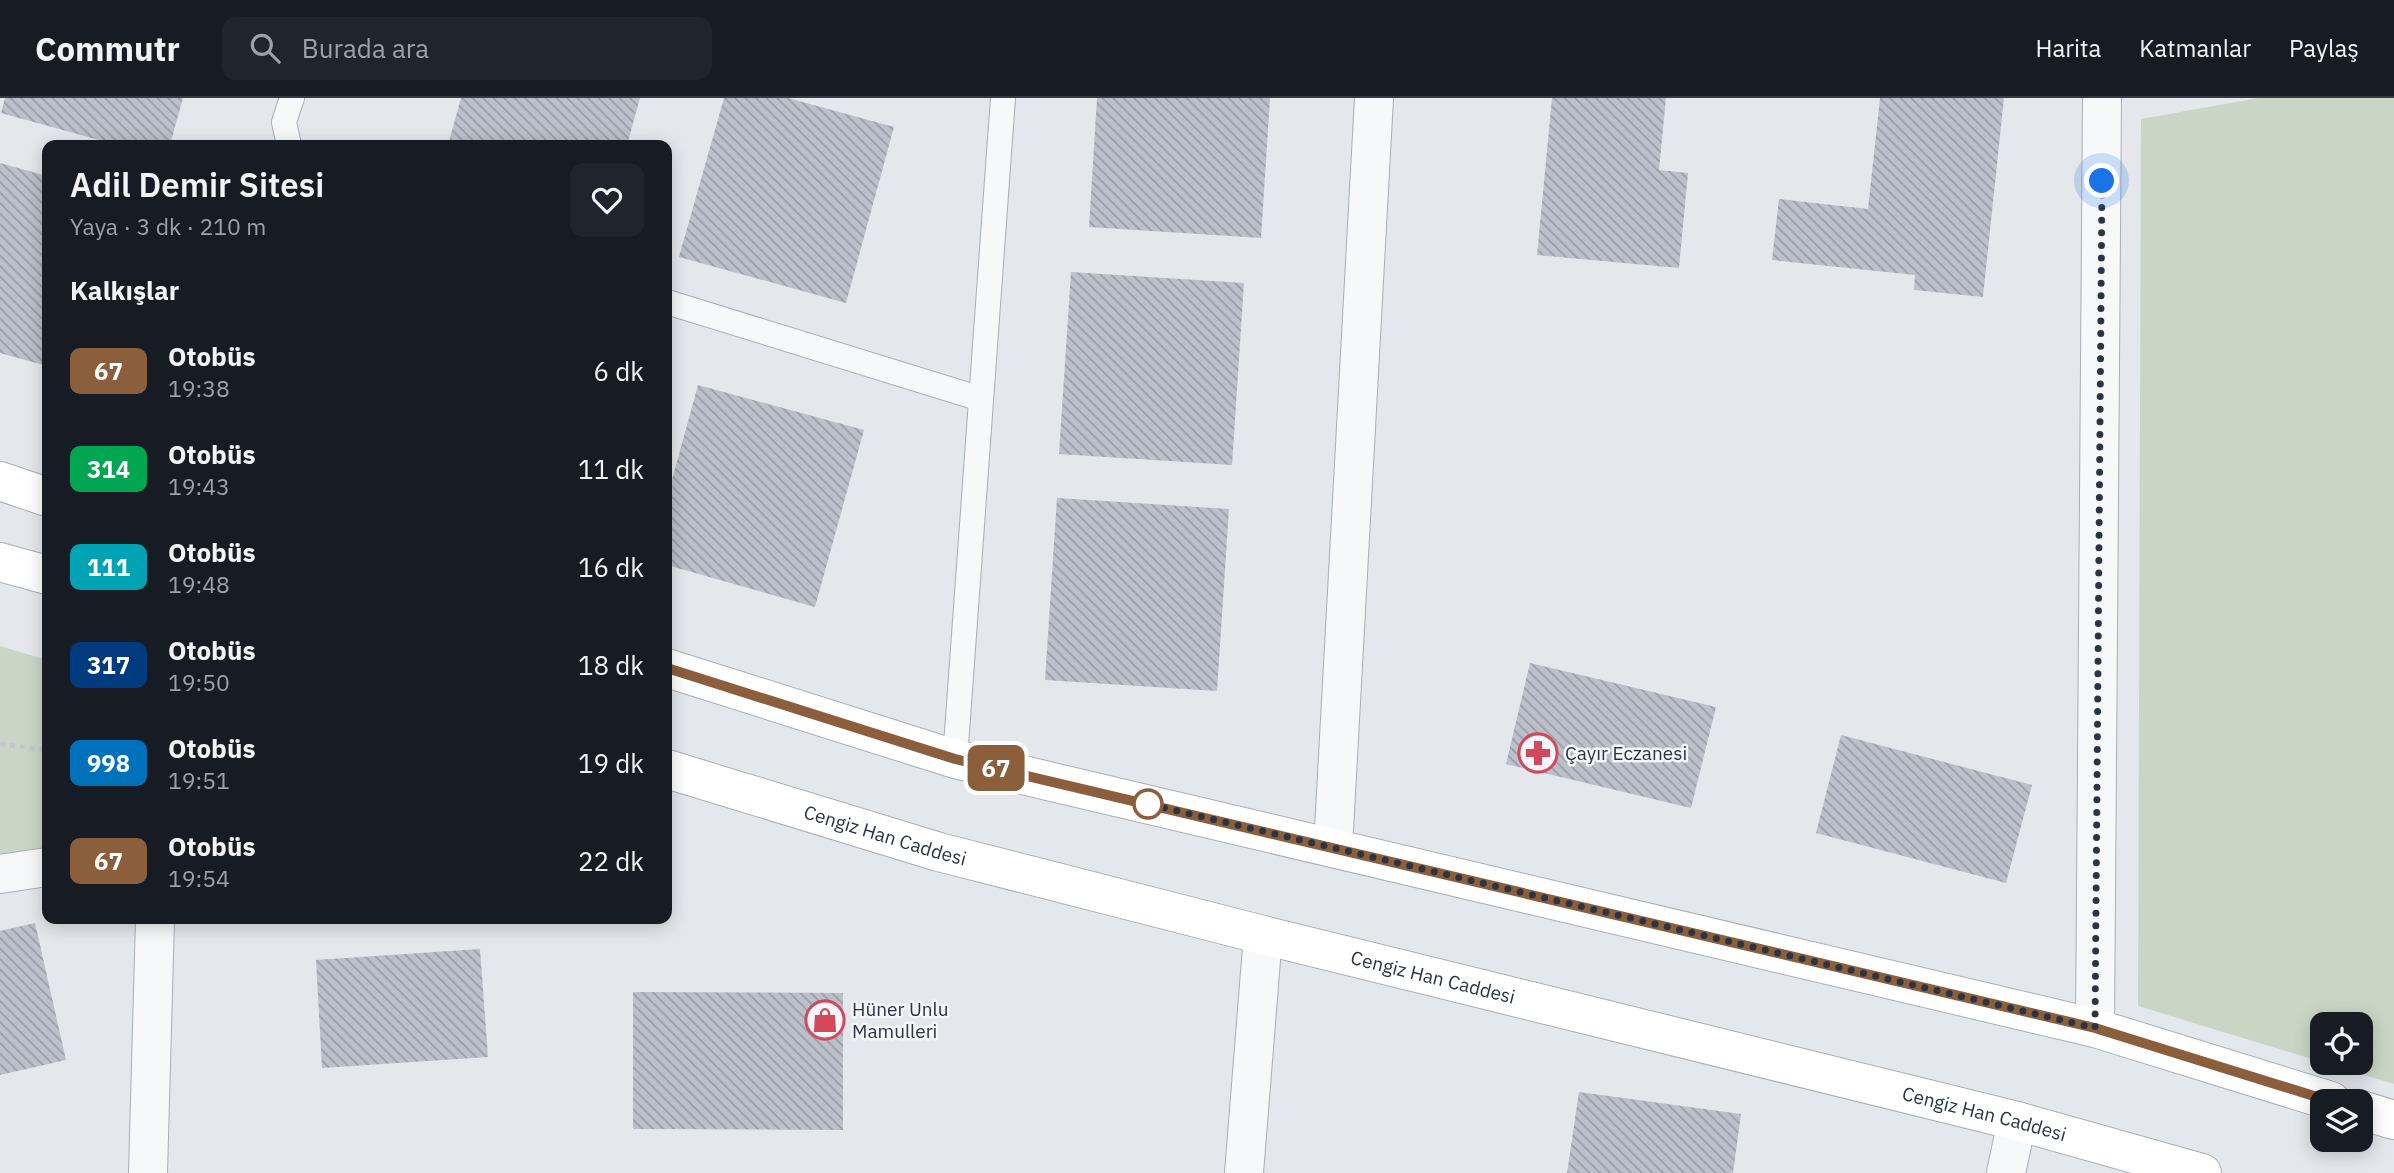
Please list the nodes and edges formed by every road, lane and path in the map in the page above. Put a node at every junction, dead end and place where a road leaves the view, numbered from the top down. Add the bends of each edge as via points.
1 (292, 98) edge
2 (1003, 98) edge
3 (1374, 98) edge
4 (2102, 98) edge
5 (288, 140) edge
6 (672, 304) edge
7 (981, 399) junction
8 (0, 481) edge
9 (42, 496) edge
10 (0, 562) edge
11 (42, 574) edge
12 (672, 670) edge
13 (0, 744) edge
14 (42, 749) edge
15 (955, 759) junction
16 (672, 771) edge
17 (1334, 848) junction
18 (42, 868) edge
19 (0, 874) edge
20 (155, 924) edge
21 (1263, 935) junction
22 (2095, 1028) junction
23 (2310, 1095) edge
24 (2373, 1114) edge
25 (2017, 1121) junction
26 (2394, 1121) edge
27 (148, 1173) edge
28 (1244, 1173) edge
29 (2007, 1173) edge
30 (2202, 1173) edge

1 - 5 lane via 284,122
2 - 7 lane
3 - 17 street
4 - 22 street
6 - 7 lane
7 - 15 lane
8 - 9 main road
10 - 11 main road
12 - 15 main road
13 - 14 path
15 - 17 main road
16 - 21 main road, Cengiz Han Caddesi via 939,852
17 - 22 main road
18 - 19 street
20 - 27 street
21 - 25 main road, Cengiz Han Caddesi
21 - 28 street
22 - 23 main road
24 - 26 main road
25 - 29 street
25 - 30 main road, Cengiz Han Caddesi

